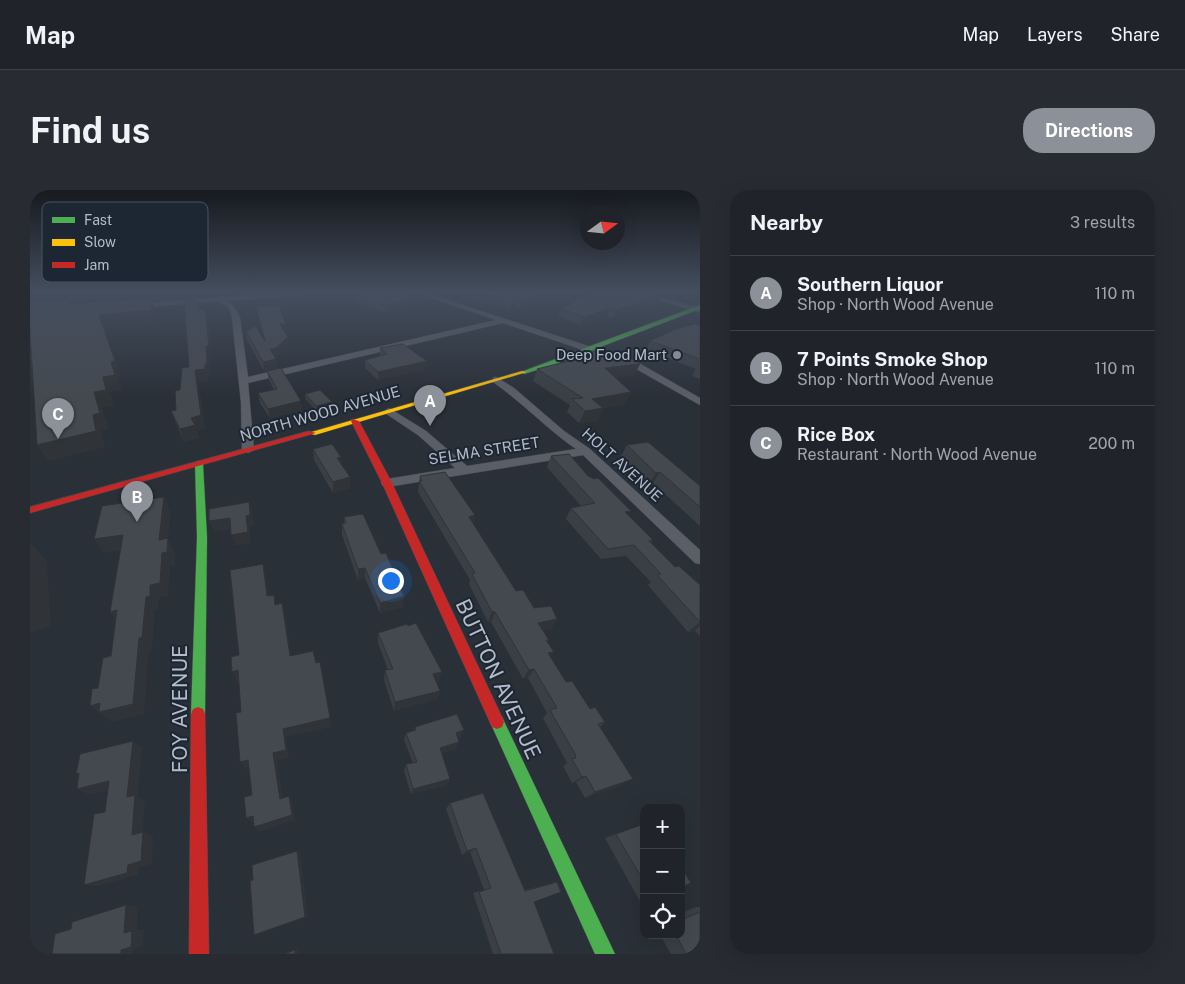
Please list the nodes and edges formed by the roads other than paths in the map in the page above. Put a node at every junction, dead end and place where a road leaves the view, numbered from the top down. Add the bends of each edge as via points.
1 (237, 327) edge
2 (480, 327) edge
3 (522, 327) edge
4 (651, 327) edge
5 (591, 349) junction
6 (496, 380) junction
7 (244, 381) junction
8 (700, 402) edge
9 (389, 411) junction
10 (355, 421) junction
11 (248, 450) junction
12 (586, 451) junction
13 (199, 464) junction
14 (464, 470) junction
15 (387, 483) junction
16 (30, 510) edge
17 (700, 560) edge
18 (199, 954) edge
19 (604, 954) edge

1 - 7 street
2 - 7 street
3 - 5 street
4 - 5 main road, NORTH WOOD AVENUE
5 - 6 main road, NORTH WOOD AVENUE
5 - 8 street via 634,364
6 - 9 main road, NORTH WOOD AVENUE
6 - 12 street, HOLT AVENUE
7 - 11 street
9 - 10 main road, NORTH WOOD AVENUE
9 - 14 street
10 - 11 main road, NORTH WOOD AVENUE
10 - 15 main road, BUTTON AVENUE
11 - 13 main road, NORTH WOOD AVENUE
12 - 14 street, SELMA STREET
12 - 17 street, HOLT AVENUE
13 - 16 main road, NORTH WOOD AVENUE
13 - 18 main road, FOY AVENUE via 202,537 198,678
14 - 15 street, SELMA STREET
15 - 19 main road, BUTTON AVENUE

